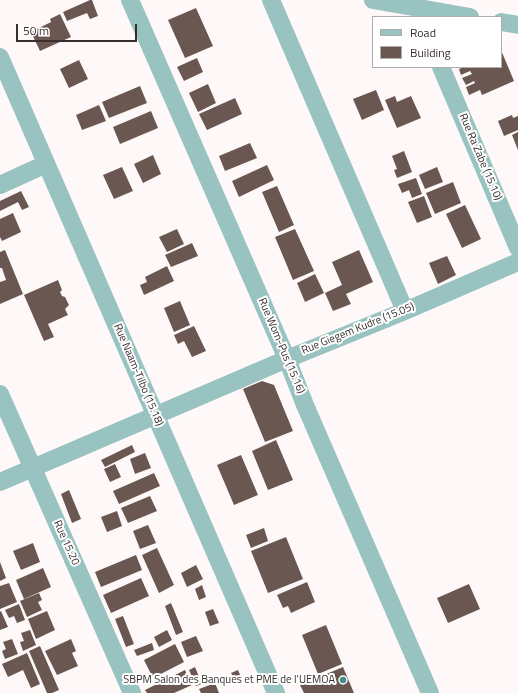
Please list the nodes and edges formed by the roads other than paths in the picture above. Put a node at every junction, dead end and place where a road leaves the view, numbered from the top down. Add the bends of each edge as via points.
1 (130, 0) edge
2 (271, 0) edge
3 (373, 0) edge
4 (418, 12) edge
5 (460, 16) edge
6 (502, 22) edge
7 (518, 25) edge
8 (0, 57) edge
9 (441, 68) edge
10 (46, 164) junction
11 (0, 185) edge
12 (518, 248) edge
13 (518, 262) edge
14 (406, 310) junction
15 (286, 359) junction
16 (0, 394) edge
17 (155, 415) junction
18 (32, 468) junction
19 (0, 482) edge
20 (132, 693) edge
21 (276, 693) edge
22 (430, 693) edge

1 - 15 street, Rue Wom-Pus (15.16)
2 - 14 street
3 - 4 street
4 - 5 street
6 - 7 street
8 - 10 street, Rue Naam-Tilbo (15.18)
9 - 12 street, Rue Ra Zabe (15.10)
10 - 11 street
10 - 17 street, Rue Naam-Tilbo (15.18)
13 - 14 street, Rue Giegem Kudre (15.05)
14 - 15 street, Rue Giegem Kudre (15.05)
15 - 17 street, Rue Giegem Kudre (15.05)
15 - 22 street, Rue Wom-Pus (15.16)
16 - 18 street, Rue 15.20
17 - 18 street, Rue Giegem Kudre (15.05)
17 - 21 street, Rue Naam-Tilbo (15.18)
18 - 19 street, Rue Giegem Kudre (15.05)
18 - 20 street, Rue 15.20

